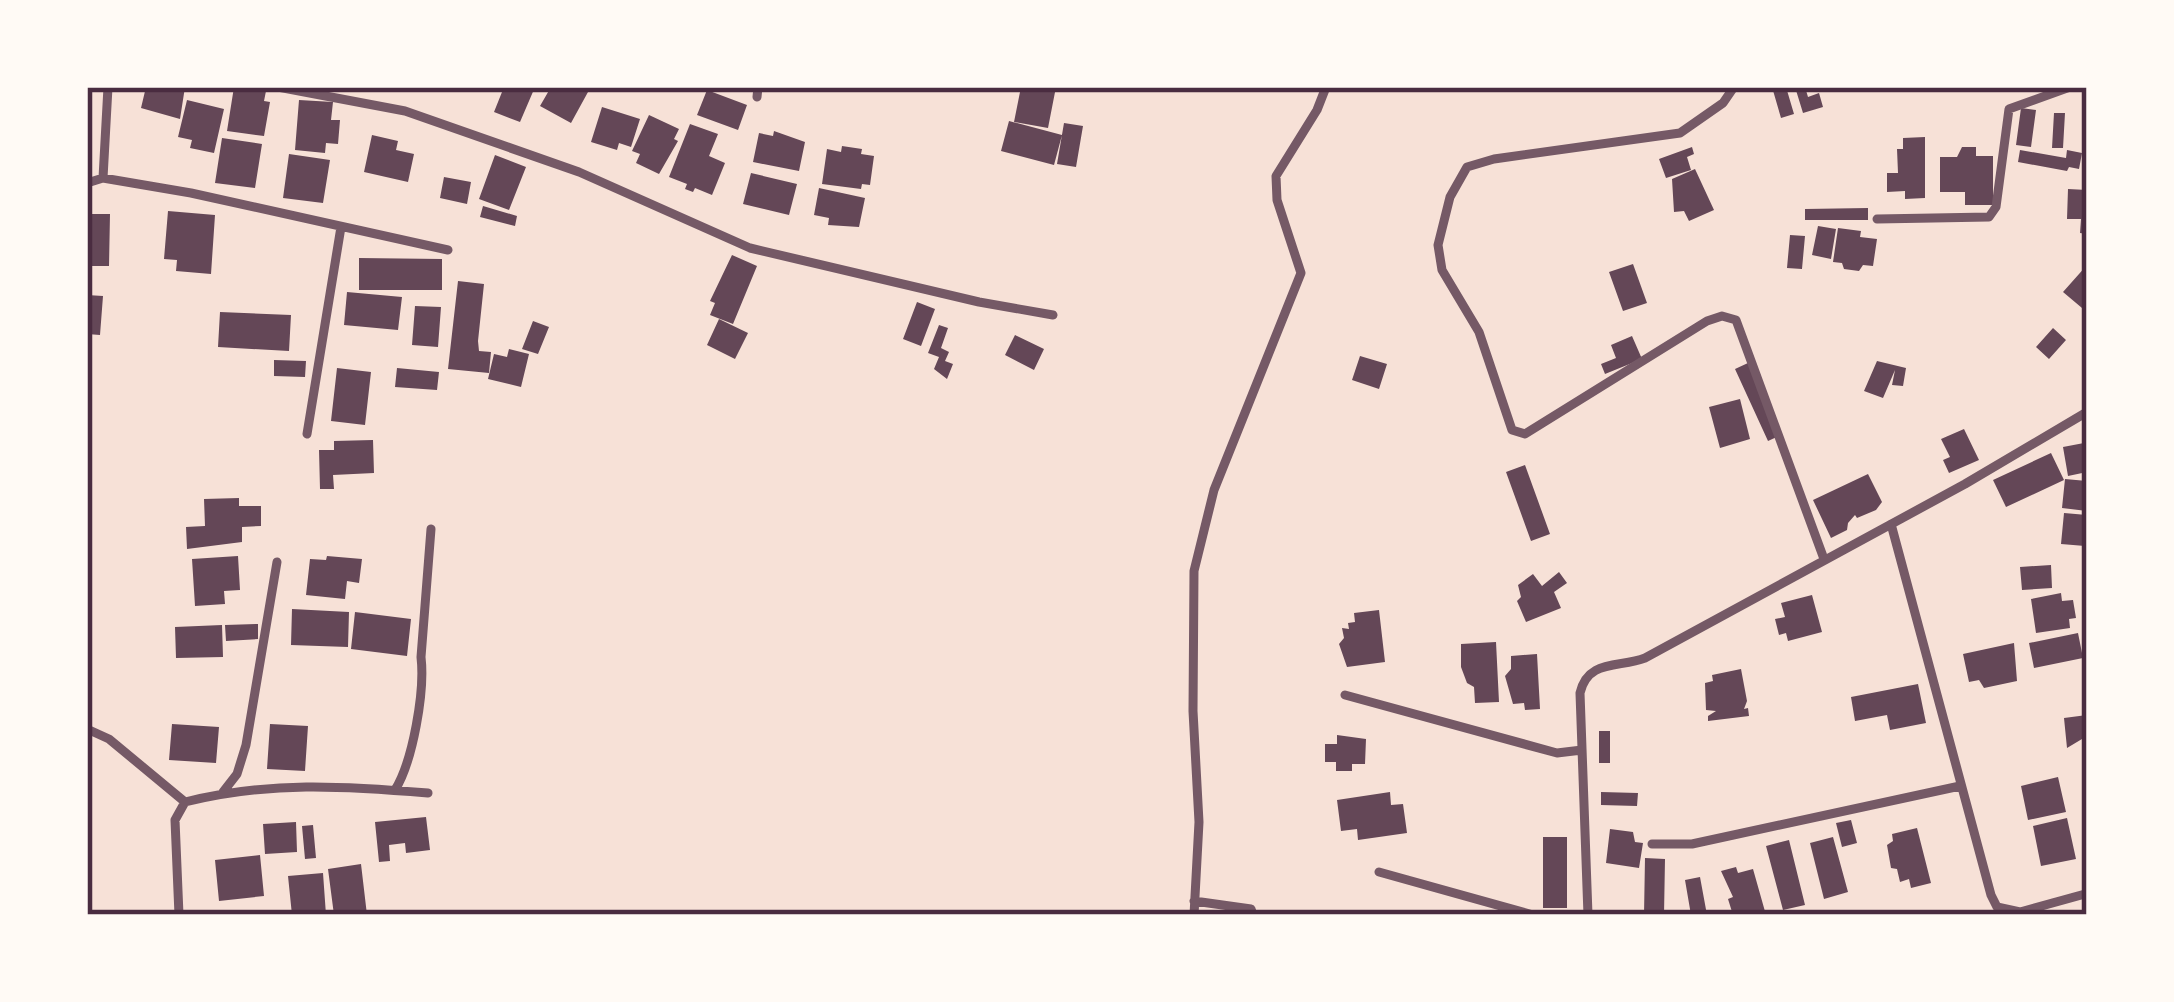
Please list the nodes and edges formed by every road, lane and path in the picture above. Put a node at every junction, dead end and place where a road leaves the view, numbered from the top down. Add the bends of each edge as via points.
1 (108, 87) edge
2 (278, 87) edge
3 (1326, 87) edge
4 (1734, 87) edge
5 (2069, 87) edge
6 (103, 178) junction
7 (87, 183) edge
8 (1877, 219) dead end
9 (340, 227) junction
10 (448, 250) dead end
11 (1053, 315) dead end
12 (2087, 412) edge
13 (308, 434) dead end
14 (1891, 524) junction
15 (431, 529) dead end
16 (1824, 559) junction
17 (278, 562) dead end
18 (1345, 695) dead end
19 (87, 729) edge
20 (1582, 750) junction
21 (1960, 786) junction
22 (395, 790) junction
23 (224, 792) junction
24 (428, 793) dead end
25 (185, 802) junction
26 (1652, 844) dead end
27 (1379, 872) dead end
28 (2087, 895) edge
29 (1194, 902) junction
30 (2007, 913) edge
31 (179, 915) edge
32 (1194, 915) edge
33 (1253, 915) edge
34 (1533, 915) edge
35 (1588, 915) edge

1 - 6 street
2 - 11 street via 405,111 579,172 749,248
3 - 29 street via 1276,176 1301,273 1214,490 1194,571
4 - 16 street via 1680,133 1467,167 1438,245 1442,270 1479,332 1512,430 1526,434 1707,321 1736,320
5 - 8 street via 2009,109 1989,217
6 - 7 street
6 - 9 street
9 - 10 street
9 - 13 street
12 - 14 street
14 - 16 street
14 - 21 street
15 - 22 street via 423,676
16 - 20 street via 1645,658 1588,675 1580,693
17 - 23 street via 246,745
18 - 20 street via 1557,753
19 - 25 street
20 - 35 street
21 - 26 street via 1692,844
21 - 30 street via 1983,876
22 - 23 street via 298,784
22 - 24 street
23 - 25 street
25 - 31 street via 175,820
27 - 34 street
28 - 30 street
29 - 32 street
29 - 33 street

